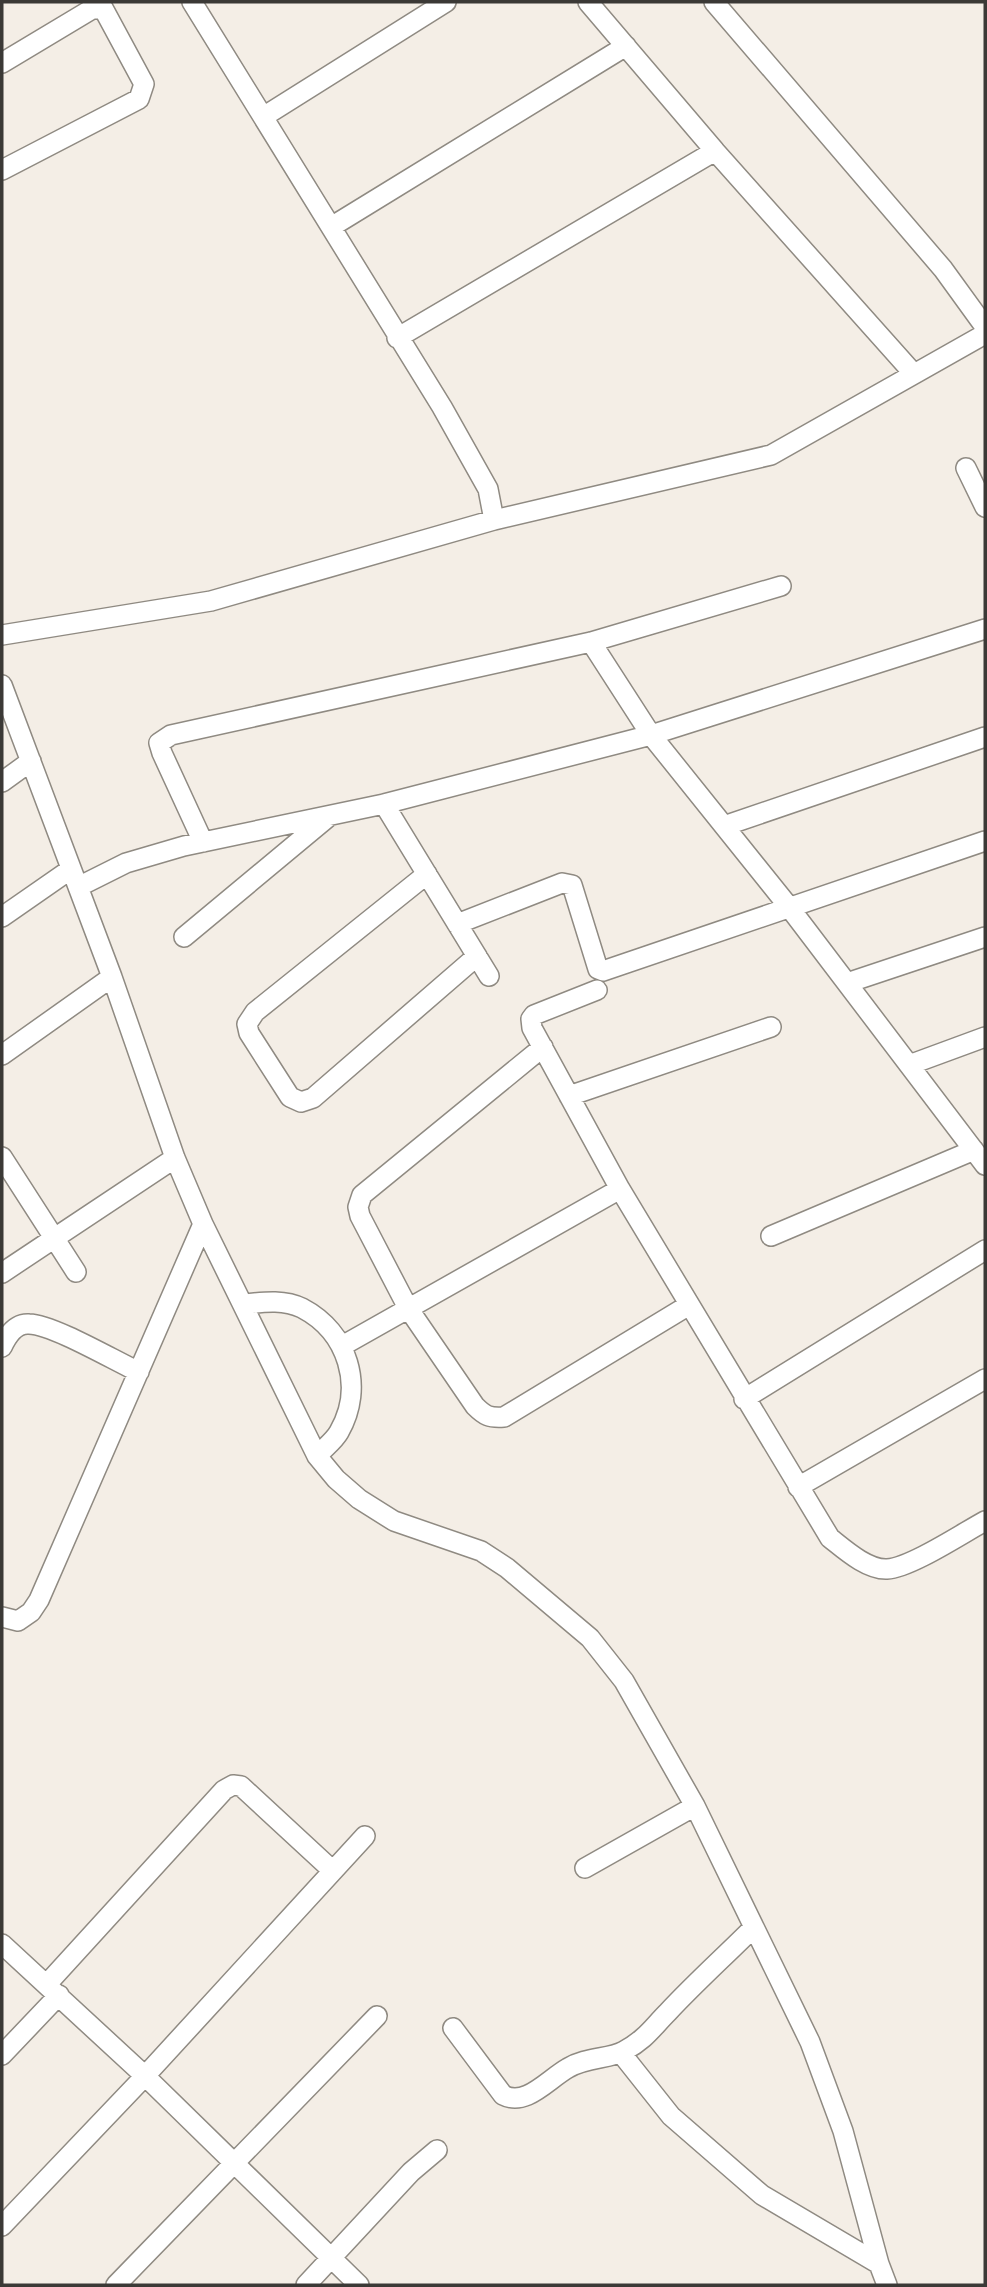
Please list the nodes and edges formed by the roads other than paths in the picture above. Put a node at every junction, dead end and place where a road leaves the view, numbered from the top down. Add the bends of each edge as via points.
1 (194, 2) edge
2 (446, 2) edge
3 (589, 2) edge
4 (714, 2) edge
5 (626, 46) junction
6 (2, 63) edge
7 (263, 117) junction
8 (715, 151) junction
9 (2, 170) edge
10 (331, 227) junction
11 (985, 327) edge
12 (985, 334) edge
13 (397, 338) junction
14 (914, 374) junction
15 (966, 468) dead end
16 (985, 507) edge
17 (494, 520) junction
18 (781, 586) dead end
19 (2, 617) edge
20 (985, 629) edge
21 (5, 635) edge
22 (591, 642) junction
23 (2, 685) edge
24 (651, 735) junction
25 (985, 737) edge
26 (31, 761) junction
27 (2, 782) edge
28 (384, 804) junction
29 (331, 815) junction
30 (724, 826) junction
31 (985, 841) edge
32 (203, 842) junction
33 (427, 874) junction
34 (75, 878) junction
35 (789, 907) junction
36 (2, 917) edge
37 (457, 924) junction
38 (184, 937) dead end
39 (985, 937) edge
40 (477, 956) junction
41 (489, 976) dead end
42 (112, 977) junction
43 (847, 983) junction
44 (597, 990) dead end
45 (771, 1027) dead end
46 (985, 1037) edge
47 (542, 1047) junction
48 (2, 1055) edge
49 (909, 1065) junction
50 (569, 1096) junction
51 (2, 1157) edge
52 (175, 1158) junction
53 (980, 1158) edge
54 (620, 1189) junction
55 (203, 1224) junction
56 (771, 1236) dead end
57 (54, 1237) junction
58 (985, 1250) edge
59 (76, 1272) dead end
60 (2, 1273) edge
61 (244, 1304) junction
62 (689, 1305) junction
63 (408, 1308) junction
64 (342, 1346) junction
65 (2, 1347) edge
66 (139, 1373) junction
67 (985, 1378) edge
68 (744, 1399) junction
69 (317, 1456) junction
70 (798, 1487) junction
71 (985, 1521) edge
72 (2, 1617) edge
73 (695, 1806) junction
74 (365, 1836) dead end
75 (585, 1868) dead end
76 (333, 1871) junction
77 (752, 1928) junction
78 (2, 1944) edge
79 (53, 1989) junction
80 (377, 2016) dead end
81 (453, 2028) dead end
82 (621, 2053) junction
83 (2, 2055) edge
84 (145, 2076) junction
85 (437, 2150) dead end
86 (235, 2164) junction
87 (2, 2226) edge
88 (331, 2259) junction
89 (879, 2264) junction
90 (116, 2285) edge
91 (306, 2285) edge
92 (359, 2285) edge
93 (887, 2285) edge

1 - 7 street
2 - 7 street
3 - 5 street
4 - 11 street via 943,269
5 - 8 street
5 - 10 street
6 - 9 street via 92,9 103,8 144,84 139,99
7 - 10 street
8 - 13 street
8 - 14 street
10 - 13 street
12 - 14 street
13 - 17 street via 488,489
14 - 17 street via 771,455
15 - 16 street
17 - 21 street via 211,601
18 - 22 street
19 - 21 street
20 - 24 street
22 - 24 street
22 - 32 street via 171,736 159,743 162,753
23 - 26 street
24 - 28 street
24 - 30 street
25 - 30 street
26 - 27 street
26 - 34 street
28 - 29 street
28 - 33 street
29 - 32 street
29 - 38 street
30 - 35 street
31 - 35 street
32 - 34 street
33 - 37 street
33 - 40 street via 255,1012 247,1024 249,1033 290,1097 301,1102 313,1098
34 - 36 street
34 - 42 street
35 - 37 street via 603,971 598,969 572,885 562,883
35 - 43 street
37 - 40 street
39 - 43 street
40 - 41 street
42 - 48 street
42 - 52 street
43 - 49 street
44 - 47 street via 534,1015 531,1024
45 - 50 street
46 - 49 street
47 - 50 street
47 - 63 street via 362,1195 360,1216
49 - 53 street
50 - 54 street
51 - 57 street
52 - 55 street
52 - 57 street
53 - 56 street
54 - 62 street
54 - 63 street
55 - 61 street
55 - 66 street
57 - 59 street
57 - 60 street
58 - 68 street
61 - 64 street via 272,1301 300,1307 324,1323
61 - 69 street
62 - 63 street via 505,1417 491,1418 475,1406
62 - 68 street
63 - 64 street
64 - 69 street via 352,1375 351,1406 338,1434
65 - 66 street via 12,1330 27,1323
66 - 72 street via 39,1600 18,1621
67 - 70 street
68 - 70 street
69 - 73 street via 359,1499 394,1521 481,1551 590,1638 624,1681
70 - 71 street via 830,1538 860,1561 886,1569 920,1558
73 - 75 street
73 - 77 street
74 - 76 street
76 - 79 street via 241,1786 233,1785
76 - 84 street
77 - 82 street via 652,2032
77 - 89 street via 810,2042 844,2130
78 - 79 street
79 - 83 street
79 - 84 street
80 - 86 street
81 - 82 street via 503,2095 512,2100 522,2099 569,2067
82 - 89 street via 671,2116 762,2195
84 - 86 street
84 - 87 street
85 - 88 street
86 - 88 street
86 - 90 street
88 - 91 street
88 - 92 street
89 - 93 street

